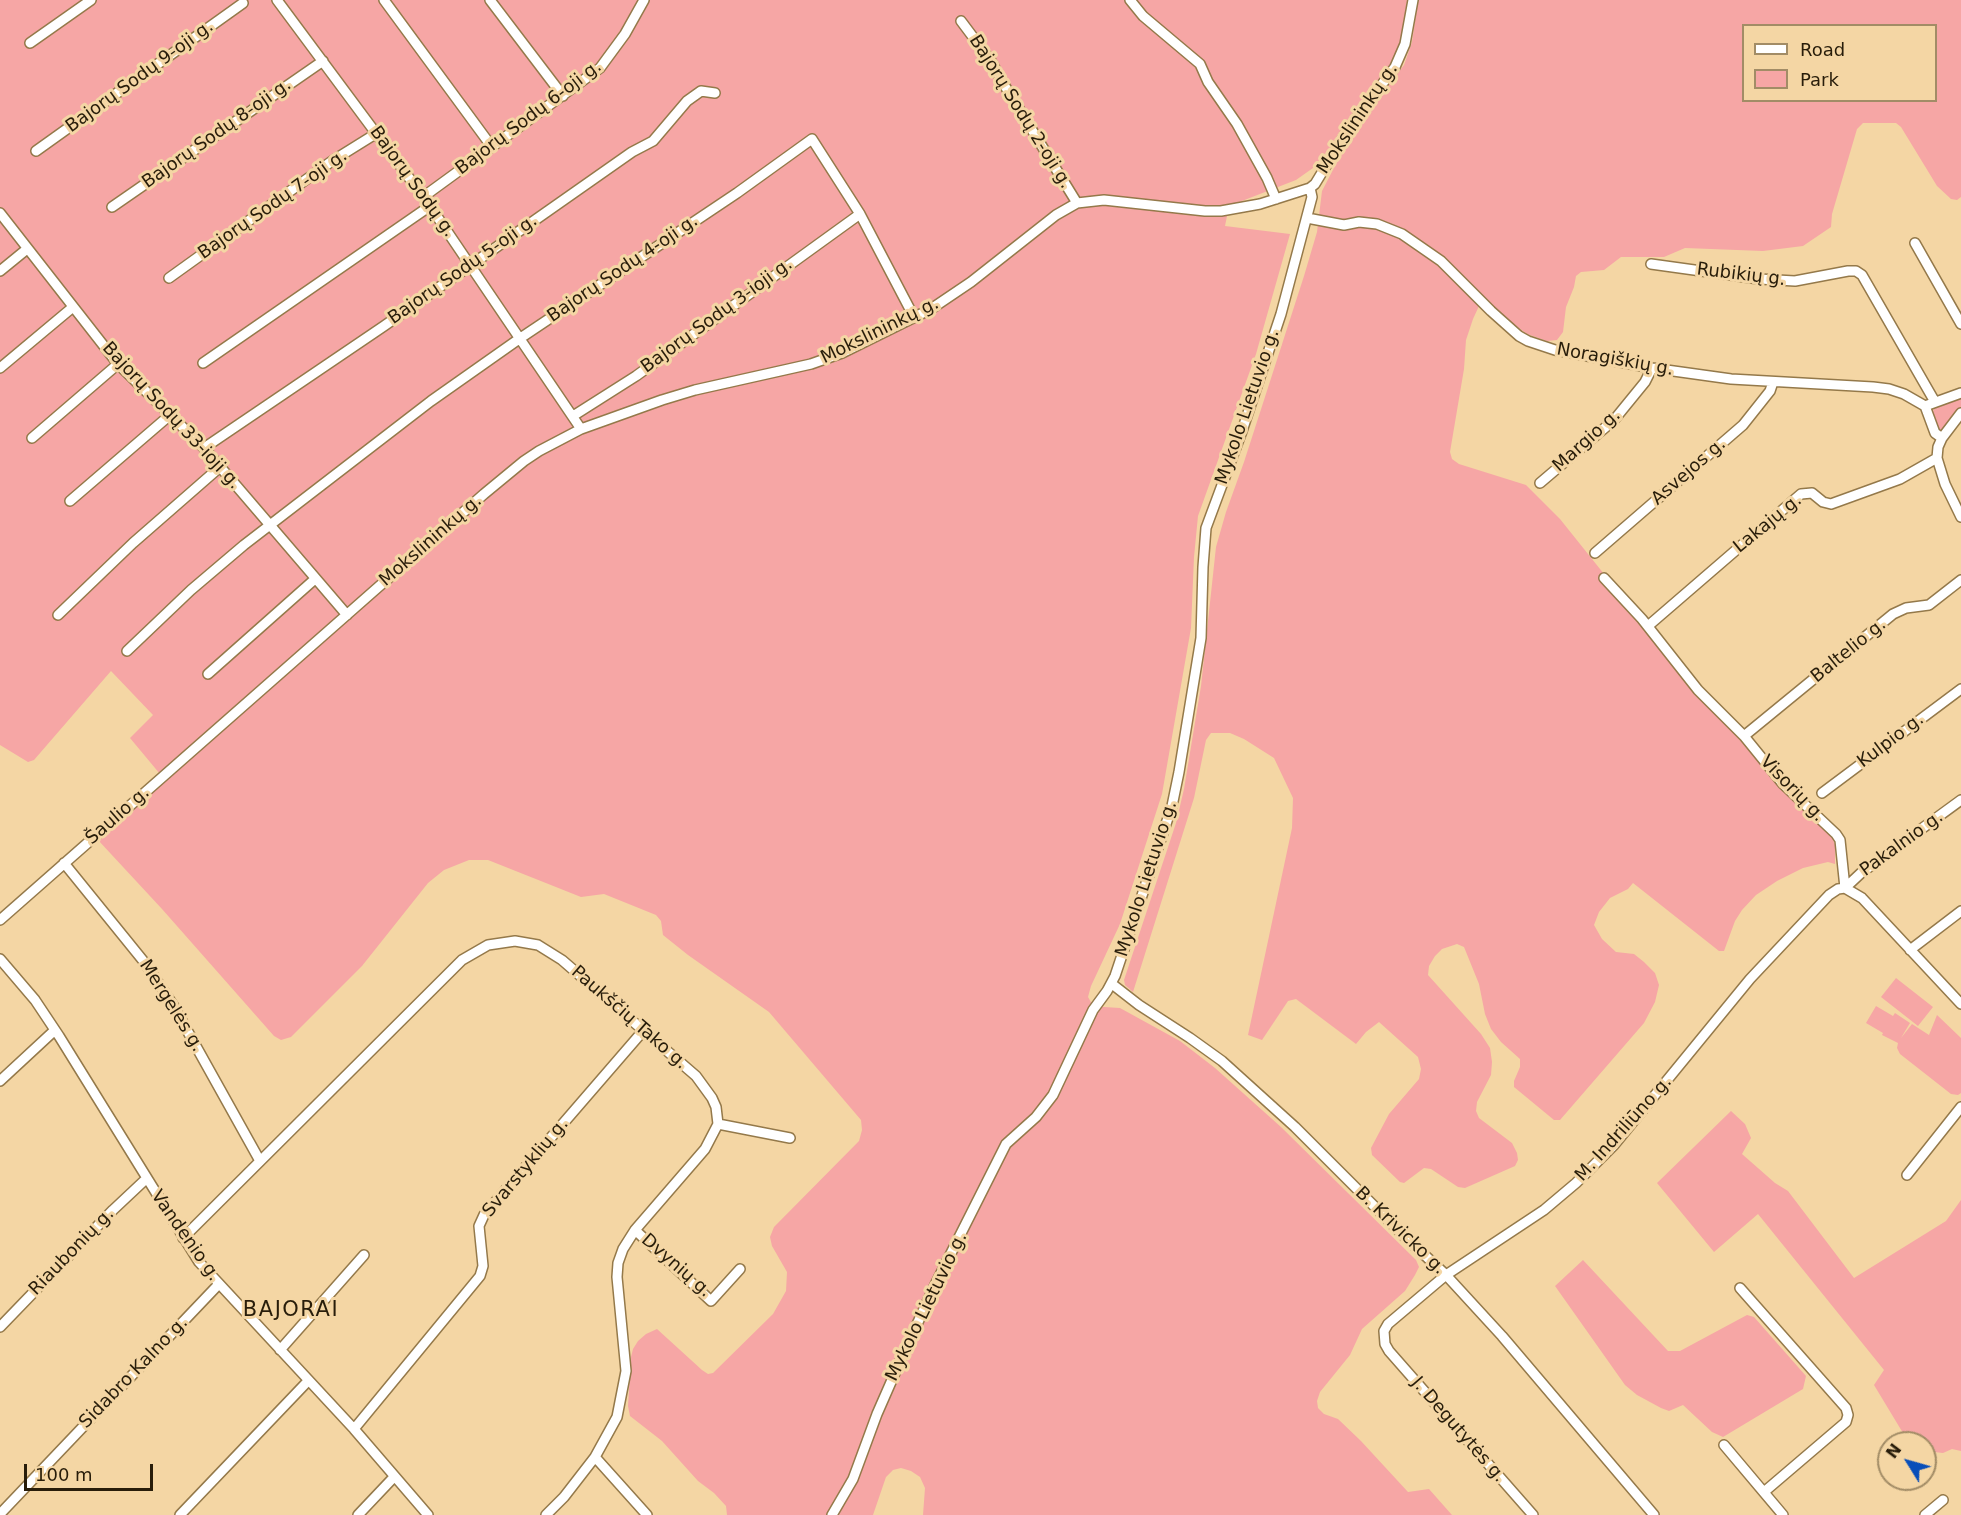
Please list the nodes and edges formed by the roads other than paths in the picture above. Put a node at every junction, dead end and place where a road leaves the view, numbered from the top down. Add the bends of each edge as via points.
1 (91, 0) edge
2 (277, 0) edge
3 (384, 0) edge
4 (490, 0) edge
5 (644, 0) edge
6 (1130, 0) edge
7 (1413, 0) edge
8 (244, 1) edge
9 (962, 21) dead end
10 (30, 43) dead end
11 (323, 61) junction
12 (715, 93) dead end
13 (563, 96) junction
14 (377, 133) junction
15 (492, 147) junction
16 (36, 151) dead end
17 (1310, 188) junction
18 (423, 197) junction
19 (1276, 200) junction
20 (1077, 203) junction
21 (430, 206) junction
22 (112, 207) dead end
23 (0, 213) edge
24 (860, 214) junction
25 (1307, 218) junction
26 (1915, 243) dead end
27 (27, 249) junction
28 (1651, 264) dead end
29 (470, 265) junction
30 (0, 271) edge
31 (169, 278) dead end
32 (73, 307) junction
33 (914, 317) junction
34 (1961, 324) edge
35 (519, 339) junction
36 (203, 363) dead end
37 (118, 364) junction
38 (0, 368) edge
39 (1652, 368) junction
40 (1773, 382) junction
41 (1961, 393) edge
42 (1935, 402) junction
43 (1925, 406) junction
44 (1961, 413) edge
45 (170, 415) junction
46 (573, 416) junction
47 (581, 429) junction
48 (32, 438) dead end
49 (1942, 438) junction
50 (204, 448) junction
51 (1937, 459) junction
52 (220, 466) junction
53 (1540, 483) dead end
54 (70, 501) dead end
55 (1961, 517) edge
56 (269, 524) junction
57 (1595, 553) dead end
58 (1604, 578) dead end
59 (315, 579) junction
60 (1961, 580) edge
61 (58, 615) dead end
62 (346, 615) junction
63 (1648, 626) junction
64 (127, 651) dead end
65 (208, 675) dead end
66 (1961, 689) edge
67 (236, 713) joint
68 (1744, 736) junction
69 (1821, 793) dead end
70 (1961, 800) edge
71 (64, 863) junction
72 (1845, 888) junction
73 (1961, 911) edge
74 (0, 920) edge
75 (1910, 950) junction
76 (0, 958) edge
77 (1112, 984) junction
78 (1961, 1004) edge
79 (55, 1030) junction
80 (643, 1031) junction
81 (0, 1081) edge
82 (1961, 1107) edge
83 (718, 1124) junction
84 (790, 1138) dead end
85 (260, 1161) junction
86 (1907, 1175) dead end
87 (146, 1179) junction
88 (635, 1230) junction
89 (183, 1238) junction
90 (364, 1255) dead end
91 (740, 1269) dead end
92 (1446, 1275) junction
93 (218, 1285) junction
94 (1740, 1287) dead end
95 (0, 1327) edge
96 (1384, 1344) joint
97 (280, 1350) junction
98 (308, 1381) junction
99 (354, 1429) junction
100 (1724, 1445) dead end
101 (595, 1457) junction
102 (394, 1477) junction
103 (1764, 1492) junction
104 (1943, 1500) dead end
105 (0, 1514) edge
106 (180, 1515) edge
107 (358, 1515) edge
108 (428, 1515) edge
109 (546, 1515) edge
110 (647, 1515) edge
111 (832, 1515) edge
112 (1533, 1515) edge
113 (1654, 1515) edge
114 (1784, 1515) edge
115 (1925, 1515) edge

1 - 10 street
2 - 11 street, Bajorų Sodų g.
3 - 15 street
4 - 13 street
5 - 13 street, Bajorų Sodų 6-oji g. via 600,68
6 - 19 street via 1143,16 1200,64 1237,124
7 - 17 street, Mokslininkų g. via 1405,44 1395,67
8 - 16 street, Bajorų Sodų 9-oji g.
9 - 20 street, Bajorų Sodų 2-oji g. via 992,61
11 - 14 street, Bajorų Sodų g.
11 - 22 street, Bajorų Sodų 8-oji g.
12 - 29 street, Bajorų Sodų 5-oji g. via 701,91 687,101 653,141
13 - 15 street, Bajorų Sodų 6-oji g.
14 - 18 street, Bajorų Sodų g.
14 - 31 street, Bajorų Sodų 7-oji g.
15 - 18 street, Bajorų Sodų 6-oji g.
17 - 19 street, Mokslininkų g.
17 - 25 street, Mykolo Lietuvio g.
18 - 21 street, Bajorų Sodų g.
19 - 20 street, Mokslininkų g. via 1205,212 1104,200
20 - 33 street, Mokslininkų g. via 971,282
21 - 29 street, Bajorų Sodų g.
21 - 36 street
23 - 27 street, Bajorų Sodų 33-ioji g.
24 - 33 street, Bajorų Sodų 4-oji g.
24 - 35 street, Bajorų Sodų 4-oji g. via 812,139
24 - 46 street, Bajorų Sodų 3-ioji g. via 636,376
25 - 39 street, Noragiškių g. via 1344,225 1377,224 1402,234 1441,261 1519,336 1540,345
25 - 77 street, Mykolo Lietuvio g. via 1277,325 1206,528 1201,638 1172,806
26 - 34 street
27 - 30 street
27 - 32 street, Bajorų Sodų 33-ioji g.
28 - 42 street, Rubikių g. via 1795,281 1856,272 1862,275
29 - 35 street, Bajorų Sodų g.
29 - 50 street, Bajorų Sodų 5-oji g.
32 - 37 street, Bajorų Sodų 33-ioji g.
32 - 38 street
33 - 47 street, Mokslininkų g. via 828,359 695,390
35 - 46 street, Bajorų Sodų g.
35 - 56 street, Bajorų Sodų 4-oji g.
37 - 45 street, Bajorų Sodų 33-ioji g.
37 - 48 street
39 - 40 street, Noragiškių g.
39 - 53 street, Margio g. via 1646,382 1614,420
40 - 43 street, Noragiškių g. via 1889,389
40 - 57 street, Asvejos g. via 1743,425
41 - 42 street
42 - 43 street
43 - 49 street via 1935,434
44 - 49 street
45 - 50 street, Bajorų Sodų 33-ioji g.
45 - 54 street
46 - 47 street, Bajorų Sodų g.
47 - 62 street, Mokslininkų g. via 524,461
49 - 51 street
50 - 52 street, Bajorų Sodų 33-ioji g.
51 - 55 street
51 - 63 street, Lakajų g. via 1900,479 1831,504 1812,493 1801,494
52 - 56 street, Bajorų Sodų 33-ioji g.
52 - 61 street
56 - 59 street, Bajorų Sodų 33-ioji g.
56 - 64 street, Bajorų Sodų 4-oji g.
58 - 63 street, Visorių g.
59 - 62 street, Bajorų Sodų 33-ioji g.
59 - 65 street
60 - 68 street, Baltelio g. via 1929,605 1893,614
62 - 67 street, Mokslininkų g.
63 - 68 street, Visorių g. via 1698,690
66 - 69 street, Kulpio g.
67 - 71 street, Šaulio g.
68 - 72 street, Visorių g. via 1784,784 1840,840
70 - 72 street, Pakalnio g.
71 - 74 street, Šaulio g.
71 - 85 street, Mergelės g. via 145,963 173,1005
72 - 75 street via 1862,898
72 - 92 street, M. Indriliūno g. via 1829,895 1750,979 1593,1167 1544,1210
73 - 75 street
75 - 78 street
76 - 79 street, Vandenio g.
77 - 92 street, B. Krivicko g. via 1230,1068
77 - 111 street, Mykolo Lietuvio g. via 1093,1010 1053,1095 1002,1152 935,1286 877,1414 853,1479
79 - 81 street
79 - 87 street, Vandenio g.
80 - 83 street, Paukščių Tako g. via 707,1089 716,1107
80 - 85 street, Paukščių Tako g. via 549,951 515,941 488,945 451,969
80 - 99 street, Svarstyklių g. via 484,1215 479,1226 483,1266 480,1276
82 - 86 street
83 - 84 street
83 - 88 street via 705,1149
85 - 89 street, Paukščių Tako g.
87 - 89 street, Vandenio g.
87 - 95 street, Riaubonių g.
88 - 91 street, Dvynių g. via 711,1301
88 - 101 street via 623,1249 617,1270 626,1371 624,1388 617,1417
89 - 93 street, Vandenio g.
90 - 97 street
92 - 96 street, M. Indriliūno g. via 1388,1324
92 - 113 street, B. Krivicko g.
93 - 97 street, Vandenio g.
93 - 105 street, Sidabro Kalno g.
94 - 103 street via 1848,1415 1846,1422
96 - 112 street, J. Degutytės g.
97 - 98 street, Vandenio g.
98 - 99 street, Vandenio g.
98 - 106 street
99 - 102 street, Vandenio g.
100 - 103 street
101 - 109 street
101 - 110 street
102 - 107 street
102 - 108 street, Vandenio g.
103 - 114 street
104 - 115 street

